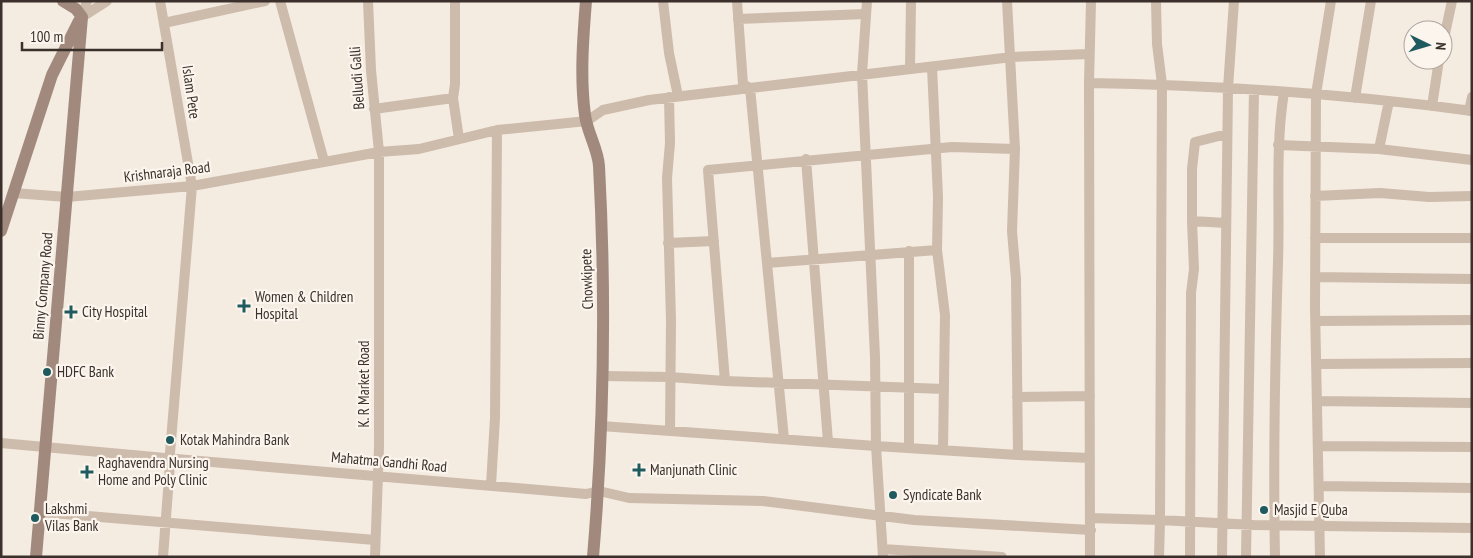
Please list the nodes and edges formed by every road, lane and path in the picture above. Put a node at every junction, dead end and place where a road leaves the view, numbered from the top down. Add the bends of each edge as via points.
1 (63, 1) edge
2 (75, 1) edge
3 (107, 1) edge
4 (160, 1) edge
5 (265, 1) edge
6 (280, 1) edge
7 (368, 1) edge
8 (455, 1) edge
9 (586, 1) edge
10 (663, 1) edge
11 (736, 1) edge
12 (868, 1) edge
13 (911, 1) edge
14 (1007, 1) edge
15 (1091, 1) edge
16 (1156, 1) edge
17 (1234, 1) edge
18 (1330, 1) edge
19 (1371, 1) edge
20 (1452, 1) edge
21 (84, 10) edge
22 (866, 14) junction
23 (738, 19) junction
24 (1448, 20) edge
25 (164, 23) junction
26 (1089, 54) junction
27 (1012, 57) junction
28 (932, 67) junction
29 (910, 69) junction
30 (1437, 70) edge
31 (862, 74) junction
32 (1089, 82) junction
33 (1162, 84) junction
34 (750, 88) junction
35 (1228, 88) junction
36 (1254, 90) junction
37 (1284, 92) junction
38 (1316, 94) junction
39 (674, 97) junction
40 (1472, 97) edge
41 (453, 98) junction
42 (1356, 98) junction
43 (1389, 101) junction
44 (1432, 106) junction
45 (374, 108) junction
46 (1470, 111) edge
47 (587, 121) junction
48 (497, 130) junction
49 (1227, 134) junction
50 (459, 139) junction
51 (1278, 145) junction
52 (1316, 145) junction
53 (937, 149) junction
54 (1015, 149) junction
55 (1379, 149) junction
56 (378, 152) junction
57 (864, 154) junction
58 (806, 159) junction
59 (1472, 160) edge
60 (324, 161) junction
61 (757, 165) junction
62 (192, 186) junction
63 (13, 193) junction
64 (1315, 196) junction
65 (1472, 196) edge
66 (66, 197) junction
67 (1192, 221) junction
68 (1226, 223) junction
69 (1, 232) edge
70 (1315, 238) junction
71 (1472, 238) edge
72 (714, 241) junction
73 (668, 243) junction
74 (937, 250) junction
75 (909, 251) junction
76 (869, 254) junction
77 (814, 260) junction
78 (767, 263) junction
79 (1315, 277) junction
80 (1472, 279) edge
81 (1472, 320) edge
82 (1316, 321) junction
83 (1472, 363) edge
84 (1317, 364) junction
85 (603, 376) junction
86 (670, 377) junction
87 (725, 381) junction
88 (778, 382) junction
89 (824, 385) junction
90 (875, 387) junction
91 (910, 388) junction
92 (944, 389) junction
93 (1090, 396) junction
94 (1017, 397) junction
95 (1319, 401) junction
96 (1472, 403) edge
97 (601, 426) junction
98 (670, 430) junction
99 (784, 439) junction
100 (828, 442) junction
101 (1, 443) edge
102 (46, 446) junction
103 (876, 446) junction
104 (1319, 446) junction
105 (909, 447) junction
106 (1472, 447) edge
107 (943, 449) junction
108 (1018, 455) junction
109 (170, 458) junction
110 (1090, 458) junction
111 (378, 477) junction
112 (491, 485) junction
113 (1319, 486) junction
114 (1472, 488) edge
115 (599, 491) junction
116 (40, 512) junction
117 (880, 516) junction
118 (1090, 518) junction
119 (1160, 520) junction
120 (166, 522) junction
121 (1190, 522) junction
122 (1223, 523) junction
123 (1246, 524) junction
124 (1275, 525) junction
125 (1319, 526) junction
126 (1472, 528) edge
127 (1090, 530) junction
128 (375, 540) junction
129 (883, 553) edge
130 (36, 557) edge
131 (163, 557) edge
132 (374, 557) edge
133 (593, 557) edge
134 (1002, 557) edge
135 (1090, 557) edge
136 (1159, 557) edge
137 (1190, 557) edge
138 (1222, 557) edge
139 (1246, 557) edge
140 (1275, 557) edge
141 (1320, 557) edge

1 - 21 main road
2 - 21 main road
3 - 21 street
4 - 25 street, Islam Pete
5 - 25 street
6 - 60 street
7 - 45 street, Belludi Galli
8 - 41 street
9 - 47 main road, Chowkipete via 584,87
10 - 39 street
11 - 23 street
12 - 22 street
13 - 29 street
14 - 27 street
15 - 26 street
16 - 33 street
17 - 35 street
18 - 38 street
19 - 42 street
20 - 24 street
21 - 63 main road via 52,75
21 - 66 main road, Binny Company Road
22 - 23 street
22 - 31 street
23 - 34 street via 743,84
25 - 62 street, Islam Pete
26 - 27 street
26 - 32 street
27 - 28 street
27 - 54 street
28 - 29 street
28 - 53 street
29 - 31 street
30 - 44 street
31 - 34 street
31 - 57 street
32 - 33 street
32 - 93 street
33 - 35 street
33 - 119 street
34 - 39 street
34 - 61 street
35 - 36 street
35 - 49 street
36 - 37 street
36 - 123 street
37 - 38 street
37 - 51 street
38 - 42 street
38 - 52 street
39 - 47 street via 603,110
39 - 73 street via 667,178
40 - 46 street
41 - 45 street
41 - 50 street
42 - 43 street
43 - 44 street
43 - 55 street
44 - 46 street
45 - 56 street, Belludi Galli
47 - 48 street, Krishnaraja Road
47 - 85 main road, Chowkipete via 599,163 605,320
48 - 50 street, Krishnaraja Road
48 - 112 street via 495,418
49 - 67 street via 1196,142 1192,169
49 - 68 street
50 - 56 street, Krishnaraja Road via 419,149
51 - 52 street
51 - 124 street via 1273,394
52 - 55 street
52 - 64 street
53 - 54 street
53 - 57 street
53 - 74 street
54 - 94 street via 1012,231 1016,279
55 - 59 street
56 - 60 street, Krishnaraja Road
56 - 111 street, K. R Market Road
57 - 58 street
57 - 76 street
58 - 61 street
58 - 77 street
60 - 62 street, Krishnaraja Road
61 - 72 street via 708,170
61 - 78 street
62 - 66 street, Krishnaraja Road
62 - 109 street, Islam Pete
63 - 66 street, Krishnaraja Road
63 - 69 main road
64 - 65 street via 1380,193
64 - 70 street
66 - 102 main road, Binny Company Road
67 - 68 street
67 - 121 street
68 - 122 street
70 - 71 street
70 - 79 street
72 - 73 street
72 - 87 street
73 - 86 street
74 - 75 street
74 - 92 street via 945,314
75 - 76 street
75 - 91 street
76 - 77 street
76 - 90 street
77 - 78 street
77 - 89 street
78 - 88 street
79 - 80 street
79 - 82 street
81 - 82 street
82 - 84 street
83 - 84 street
84 - 95 street
85 - 86 street
85 - 97 main road, Chowkipete
86 - 87 street
86 - 98 street
87 - 88 street
88 - 89 street
88 - 99 street
89 - 90 street
89 - 100 street
90 - 91 street
90 - 103 street
91 - 92 street
91 - 105 street
92 - 107 street
93 - 94 street
93 - 110 street
94 - 108 street
95 - 96 street
95 - 104 street
97 - 98 street
97 - 115 main road, Chowkipete
98 - 99 street
99 - 100 street
100 - 103 street
101 - 102 street, Mahatma Gandhi Road
102 - 109 street, Mahatma Gandhi Road
102 - 116 main road, Binny Company Road
103 - 105 street
103 - 117 street
104 - 106 street
104 - 113 street
105 - 107 street
107 - 108 street
108 - 110 street
109 - 111 street, Mahatma Gandhi Road
109 - 120 street, Islam Pete
110 - 118 street
111 - 112 street, Mahatma Gandhi Road
111 - 128 street, K. R Market Road
112 - 115 street, Mahatma Gandhi Road via 586,494
113 - 114 street
113 - 125 street
115 - 117 street, Mahatma Gandhi Road via 629,498 763,501
115 - 133 main road, Chowkipete
116 - 120 street
116 - 130 main road, Binny Company Road
117 - 127 street, Mahatma Gandhi Road
117 - 129 street
118 - 119 street
118 - 127 street
119 - 121 street
119 - 136 street
120 - 128 street
120 - 131 street, Islam Pete
121 - 122 street
121 - 137 street
122 - 123 street
122 - 138 street
123 - 124 street
123 - 139 street
124 - 125 street
124 - 140 street
125 - 126 street
125 - 141 street
127 - 135 street
128 - 132 street, K. R Market Road
129 - 134 street

